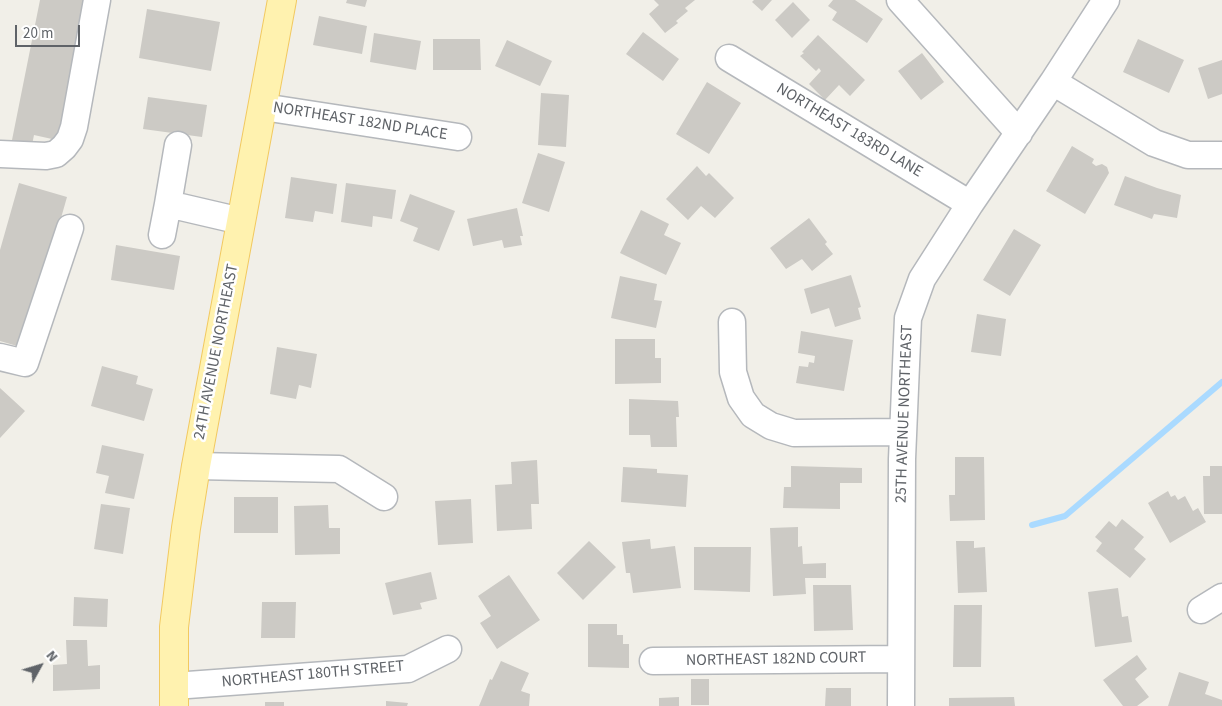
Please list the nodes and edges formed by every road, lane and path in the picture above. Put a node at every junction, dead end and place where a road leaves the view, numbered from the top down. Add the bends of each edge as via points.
1 (97, 0) edge
2 (282, 0) edge
3 (900, 0) edge
4 (1106, 0) edge
5 (729, 58) dead end
6 (1053, 82) junction
7 (263, 107) junction
8 (1019, 133) junction
9 (458, 137) dead end
10 (178, 145) dead end
11 (0, 154) edge
12 (1222, 155) edge
13 (168, 204) junction
14 (970, 204) junction
15 (242, 221) junction
16 (70, 228) dead end
17 (162, 235) dead end
18 (732, 322) dead end
19 (0, 357) edge
20 (902, 432) junction
21 (196, 466) junction
22 (384, 497) dead end
23 (448, 649) dead end
24 (900, 659) junction
25 (652, 661) dead end
26 (174, 696) edge
27 (900, 706) edge

1 - 11 street via 70,139 56,154
2 - 7 main road, 24TH AVENUE NORTHEAST
3 - 8 street
4 - 6 street, 25TH AVENUE NORTHEAST
5 - 14 street, NORTHEAST 183RD LANE
6 - 8 street, 25TH AVENUE NORTHEAST
6 - 12 street via 1154,143 1188,155
7 - 9 street, NORTHEAST 182ND PLACE
7 - 15 main road, 24TH AVENUE NORTHEAST
8 - 14 street, 25TH AVENUE NORTHEAST
10 - 13 street
13 - 15 street
13 - 17 street
14 - 20 street, 25TH AVENUE NORTHEAST via 922,279 908,318
15 - 21 main road, 24TH AVENUE NORTHEAST
16 - 19 street via 25,364
18 - 20 street via 734,372 742,398 753,415 771,426 794,433
20 - 24 street, 25TH AVENUE NORTHEAST
21 - 22 street via 339,468
21 - 26 main road, 24TH AVENUE NORTHEAST via 174,627
23 - 26 street, NORTHEAST 180TH STREET via 408,669
24 - 25 street, NORTHEAST 182ND COURT
24 - 27 street, 25TH AVENUE NORTHEAST

